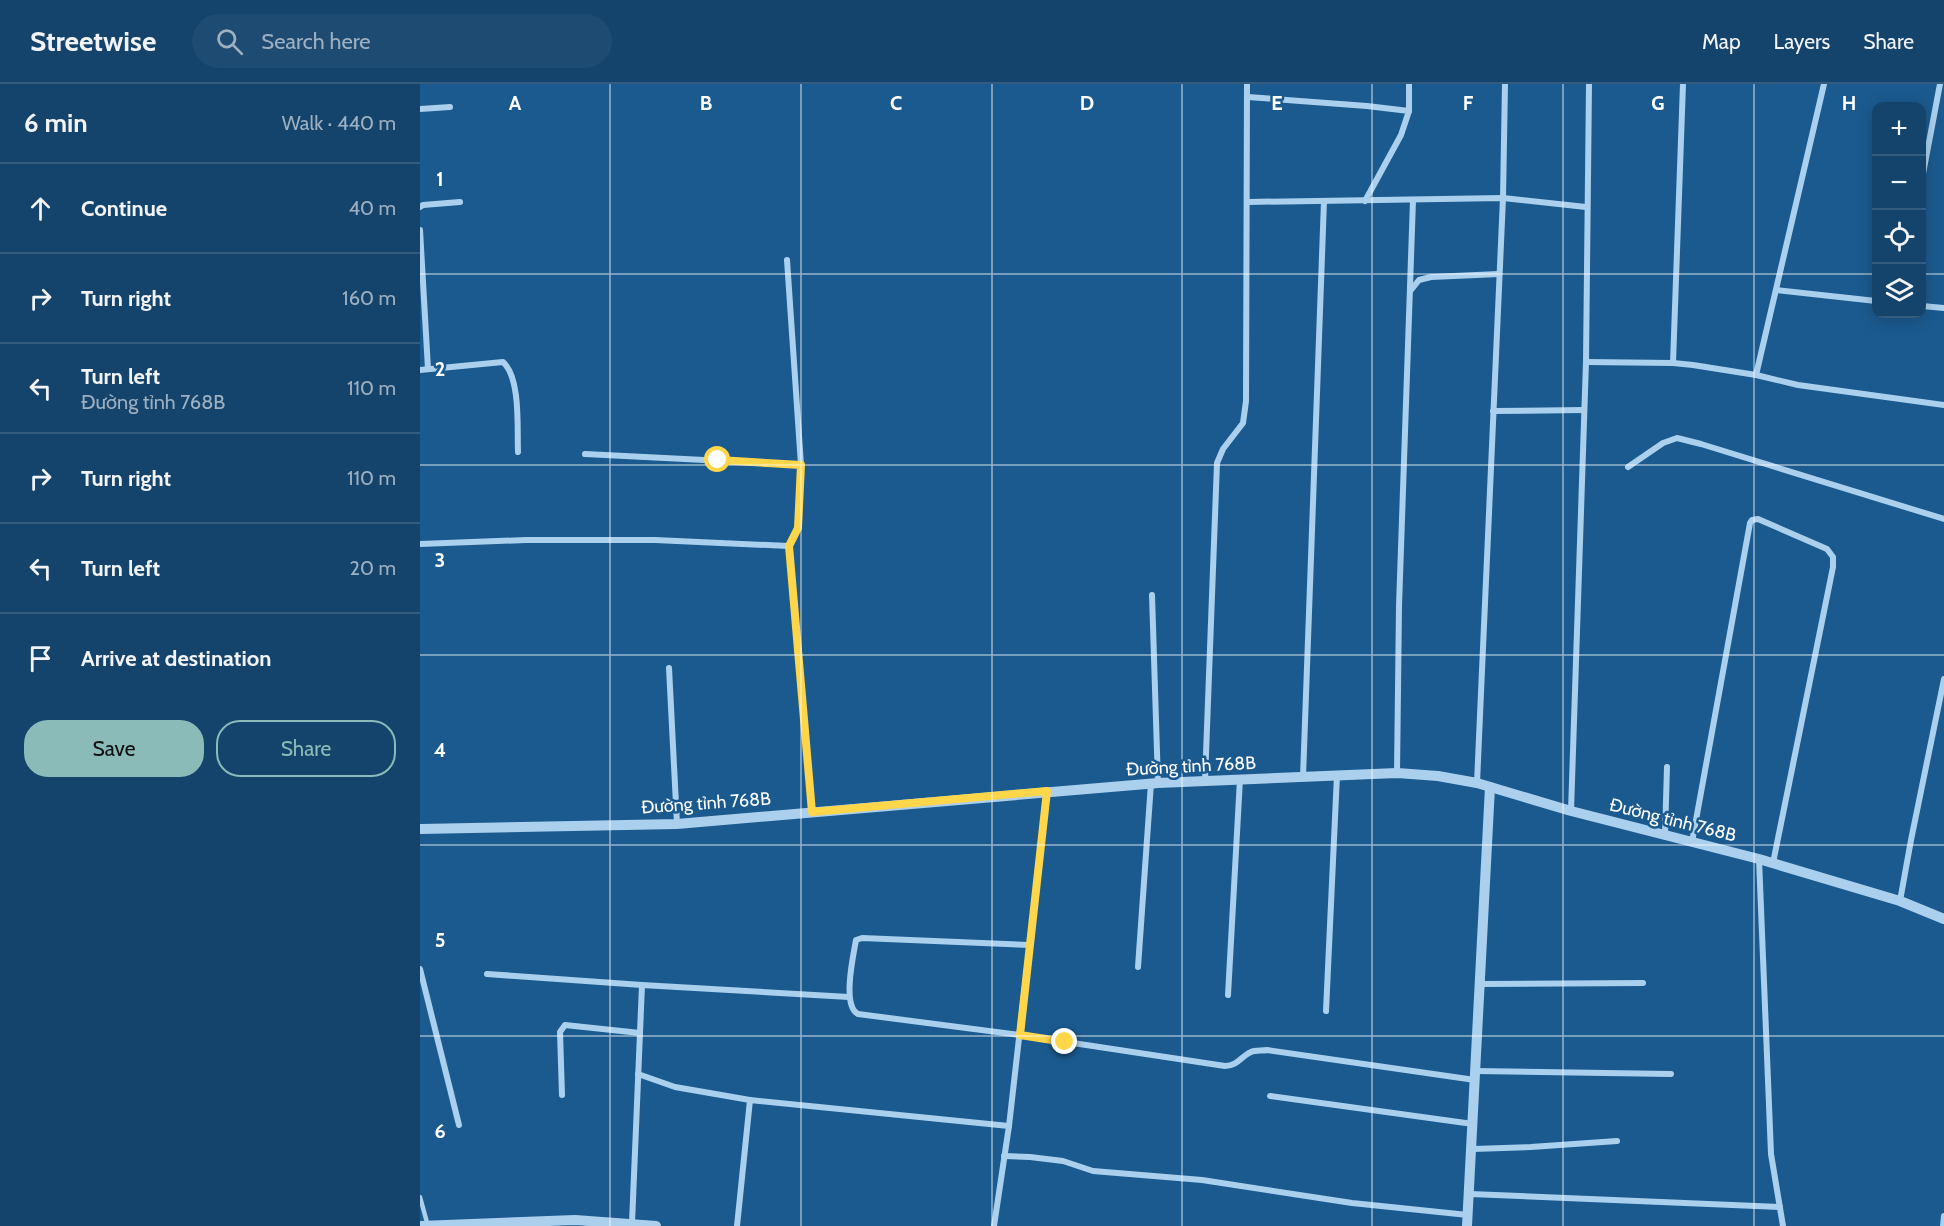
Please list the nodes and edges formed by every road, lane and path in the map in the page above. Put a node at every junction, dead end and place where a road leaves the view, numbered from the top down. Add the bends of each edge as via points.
1 (1247, 84) edge
2 (1409, 84) edge
3 (1505, 84) edge
4 (1589, 84) edge
5 (1683, 84) edge
6 (1824, 84) edge
7 (1940, 84) edge
8 (1248, 98) junction
9 (450, 107) dead end
10 (420, 109) edge
11 (1409, 111) junction
12 (1926, 158) edge
13 (1503, 198) junction
14 (1413, 200) junction
15 (1324, 201) junction
16 (1365, 201) junction
17 (460, 202) dead end
18 (1248, 202) junction
19 (420, 207) edge
20 (1586, 207) junction
21 (420, 230) edge
22 (787, 260) dead end
23 (1499, 274) junction
24 (1776, 290) junction
25 (1410, 291) junction
26 (1872, 301) edge
27 (1926, 306) edge
28 (1944, 308) edge
29 (1586, 362) junction
30 (1673, 363) junction
31 (428, 369) junction
32 (420, 370) edge
33 (1756, 375) junction
34 (1944, 405) edge
35 (1584, 410) junction
36 (1493, 411) junction
37 (518, 452) dead end
38 (585, 454) dead end
39 (801, 465) junction
40 (1628, 467) dead end
41 (1944, 519) edge
42 (420, 544) edge
43 (789, 546) junction
44 (1152, 595) dead end
45 (669, 668) dead end
46 (1944, 679) edge
47 (1667, 767) dead end
48 (1397, 773) junction
49 (1337, 775) junction
50 (1303, 777) junction
51 (1240, 779) junction
52 (1205, 781) junction
53 (1154, 783) junction
54 (1477, 783) junction
55 (1490, 787) junction
56 (1047, 791) junction
57 (1571, 811) junction
58 (812, 812) junction
59 (677, 824) junction
60 (420, 829) edge
61 (1665, 835) junction
62 (1692, 842) junction
63 (1759, 859) junction
64 (1773, 863) junction
65 (1900, 902) junction
66 (1944, 919) edge
67 (1030, 945) junction
68 (1138, 967) dead end
69 (420, 969) edge
70 (487, 974) dead end
71 (1643, 983) dead end
72 (1481, 984) junction
73 (642, 986) junction
74 (423, 994) edge
75 (1228, 995) dead end
76 (849, 997) junction
77 (1326, 1011) dead end
78 (640, 1032) junction
79 (1020, 1035) junction
80 (638, 1074) junction
81 (1671, 1074) dead end
82 (1476, 1076) junction
83 (562, 1095) dead end
84 (1270, 1096) dead end
85 (750, 1100) junction
86 (1474, 1124) junction
87 (459, 1125) dead end
88 (1009, 1126) junction
89 (1617, 1141) dead end
90 (1473, 1149) junction
91 (1004, 1156) junction
92 (1470, 1194) junction
93 (420, 1197) edge
94 (1780, 1208) junction
95 (1944, 1216) edge
96 (1468, 1220) edge
97 (632, 1223) junction
98 (491, 1224) edge
99 (644, 1225) edge
100 (420, 1226) edge
101 (428, 1226) edge
102 (656, 1226) edge
103 (737, 1226) edge
104 (994, 1226) edge
105 (1783, 1226) edge
106 (1943, 1226) edge

1 - 8 street
2 - 11 street
3 - 13 street
4 - 20 street
5 - 30 street
6 - 24 street
7 - 12 street
8 - 11 street
8 - 18 street
9 - 10 street
11 - 16 street via 1401,135
13 - 14 street
13 - 20 street
13 - 23 street
14 - 16 street
14 - 25 street
15 - 16 street
15 - 18 street
15 - 50 street
17 - 19 street
18 - 52 street via 1246,401 1243,423 1222,449 1217,463
20 - 29 street
21 - 31 street
22 - 39 street
23 - 25 street via 1431,277 1419,280
23 - 36 street
24 - 26 street
24 - 33 street
25 - 48 street
27 - 28 street
29 - 30 street
29 - 35 street
30 - 33 street
31 - 32 street
31 - 37 street via 502,362 507,366 515,393
33 - 34 street via 1798,385
35 - 36 street
35 - 57 street
36 - 54 street
38 - 39 street
39 - 43 street via 798,528
40 - 41 street via 1677,438
42 - 43 street via 655,540
43 - 58 street
44 - 53 street
45 - 59 street
46 - 65 street
47 - 61 street
48 - 49 street, Đường tỉnh 768B
48 - 54 street, Đường tỉnh 768B
49 - 50 street, Đường tỉnh 768B
49 - 77 street
50 - 51 street, Đường tỉnh 768B
51 - 52 street, Đường tỉnh 768B
51 - 75 street
52 - 53 street, Đường tỉnh 768B
53 - 56 street, Đường tỉnh 768B
53 - 68 street
54 - 55 street, Đường tỉnh 768B
55 - 57 street, Đường tỉnh 768B
55 - 72 street
56 - 58 street, Đường tỉnh 768B
56 - 67 street
57 - 61 street, Đường tỉnh 768B
58 - 59 street, Đường tỉnh 768B
59 - 60 street, Đường tỉnh 768B
61 - 62 street, Đường tỉnh 768B
62 - 63 street, Đường tỉnh 768B
62 - 64 street via 1750,523 1758,519 1827,549 1833,557
63 - 64 street, Đường tỉnh 768B
63 - 94 street via 1771,1154
64 - 65 street, Đường tỉnh 768B
65 - 66 street, Đường tỉnh 768B
67 - 76 street via 862,938 856,940
67 - 79 street
69 - 74 street
70 - 73 street
71 - 72 street
72 - 82 street
73 - 76 street
73 - 78 street
74 - 87 street
76 - 79 street via 858,1014
78 - 80 street
78 - 83 street via 564,1025 560,1032
79 - 82 street via 1225,1066 1238,1063 1250,1052 1267,1050
79 - 88 street
80 - 85 street via 675,1087
80 - 97 street
81 - 82 street
82 - 86 street
84 - 86 street
85 - 88 street
85 - 103 street
86 - 90 street
88 - 91 street
89 - 90 street
90 - 92 street
91 - 96 street via 1030,1156 1093,1171 1202,1180
91 - 104 street
92 - 94 street
92 - 96 street
93 - 101 lane
94 - 105 street
95 - 106 street
97 - 98 street via 575,1220
97 - 99 street
98 - 101 street
99 - 102 street
100 - 101 street

